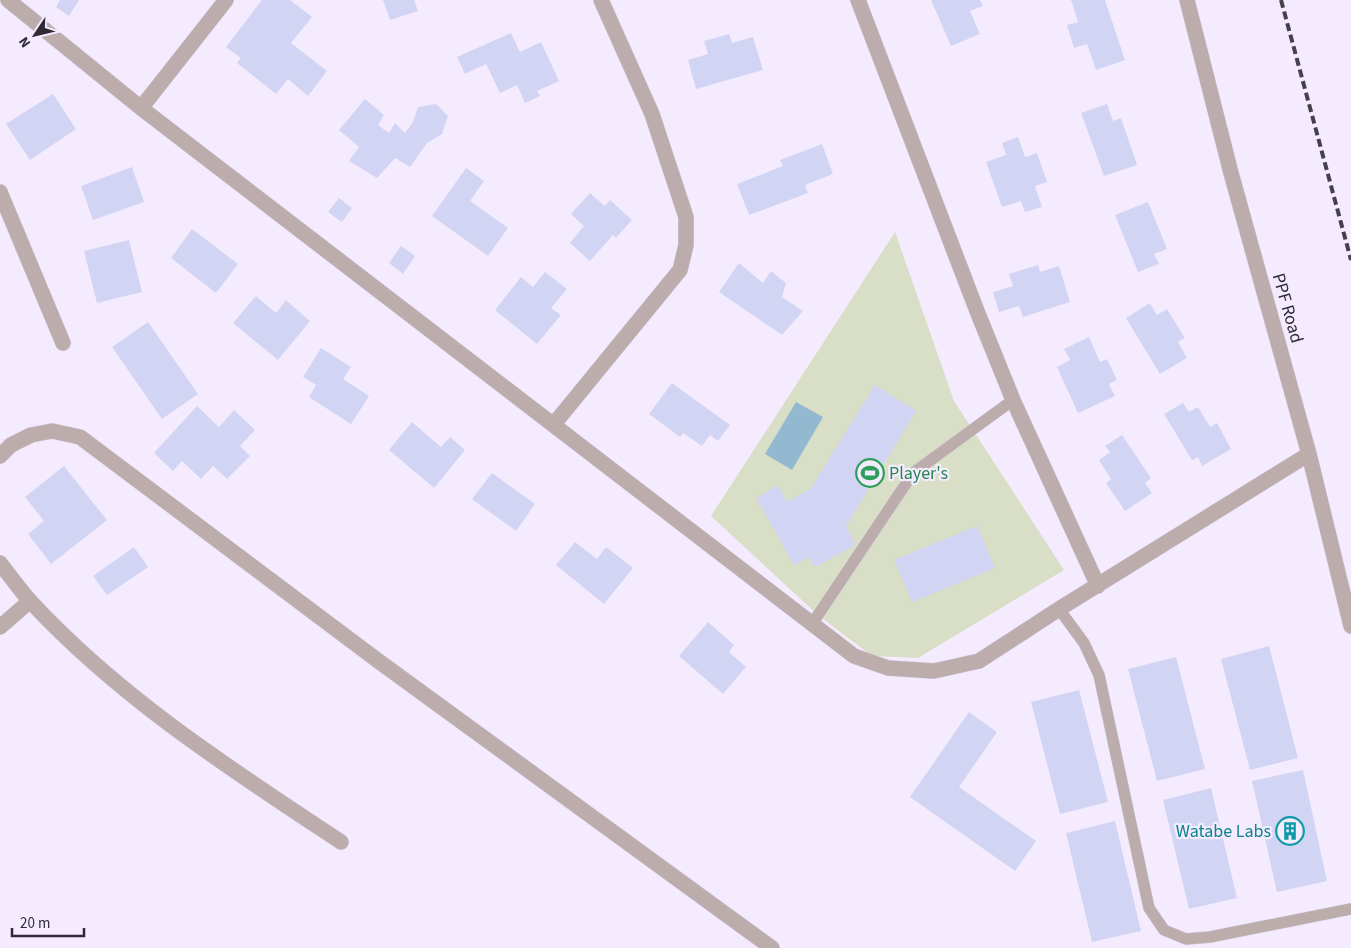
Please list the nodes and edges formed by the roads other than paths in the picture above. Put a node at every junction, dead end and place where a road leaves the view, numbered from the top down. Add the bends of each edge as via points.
1 (8, 0) edge
2 (226, 0) edge
3 (601, 0) edge
4 (858, 0) edge
5 (1187, 0) edge
6 (142, 108) junction
7 (0, 192) edge
8 (63, 343) dead end
9 (1013, 400) junction
10 (554, 424) junction
11 (1309, 454) junction
12 (0, 456) edge
13 (0, 563) edge
14 (1098, 586) junction
15 (30, 601) junction
16 (1060, 609) junction
17 (812, 624) junction
18 (1351, 626) edge
19 (0, 628) edge
20 (341, 842) dead end
21 (1351, 909) edge
22 (772, 948) edge

1 - 6 street
2 - 6 street
3 - 10 street via 652,114 686,217 686,245 680,270
4 - 9 street
5 - 11 street, PPF Road
6 - 10 street
7 - 8 street
9 - 14 street
9 - 17 lane via 913,473
10 - 17 street
11 - 14 street
11 - 18 street, PPF Road
12 - 22 street via 11,445 31,435 52,431 80,437 385,666
13 - 15 street
14 - 16 street
15 - 19 street
15 - 20 street via 104,673 166,721
16 - 17 street via 979,661 934,672 888,668 854,656
16 - 21 lane via 1084,643 1099,675 1149,908 1164,930 1186,939 1210,937

